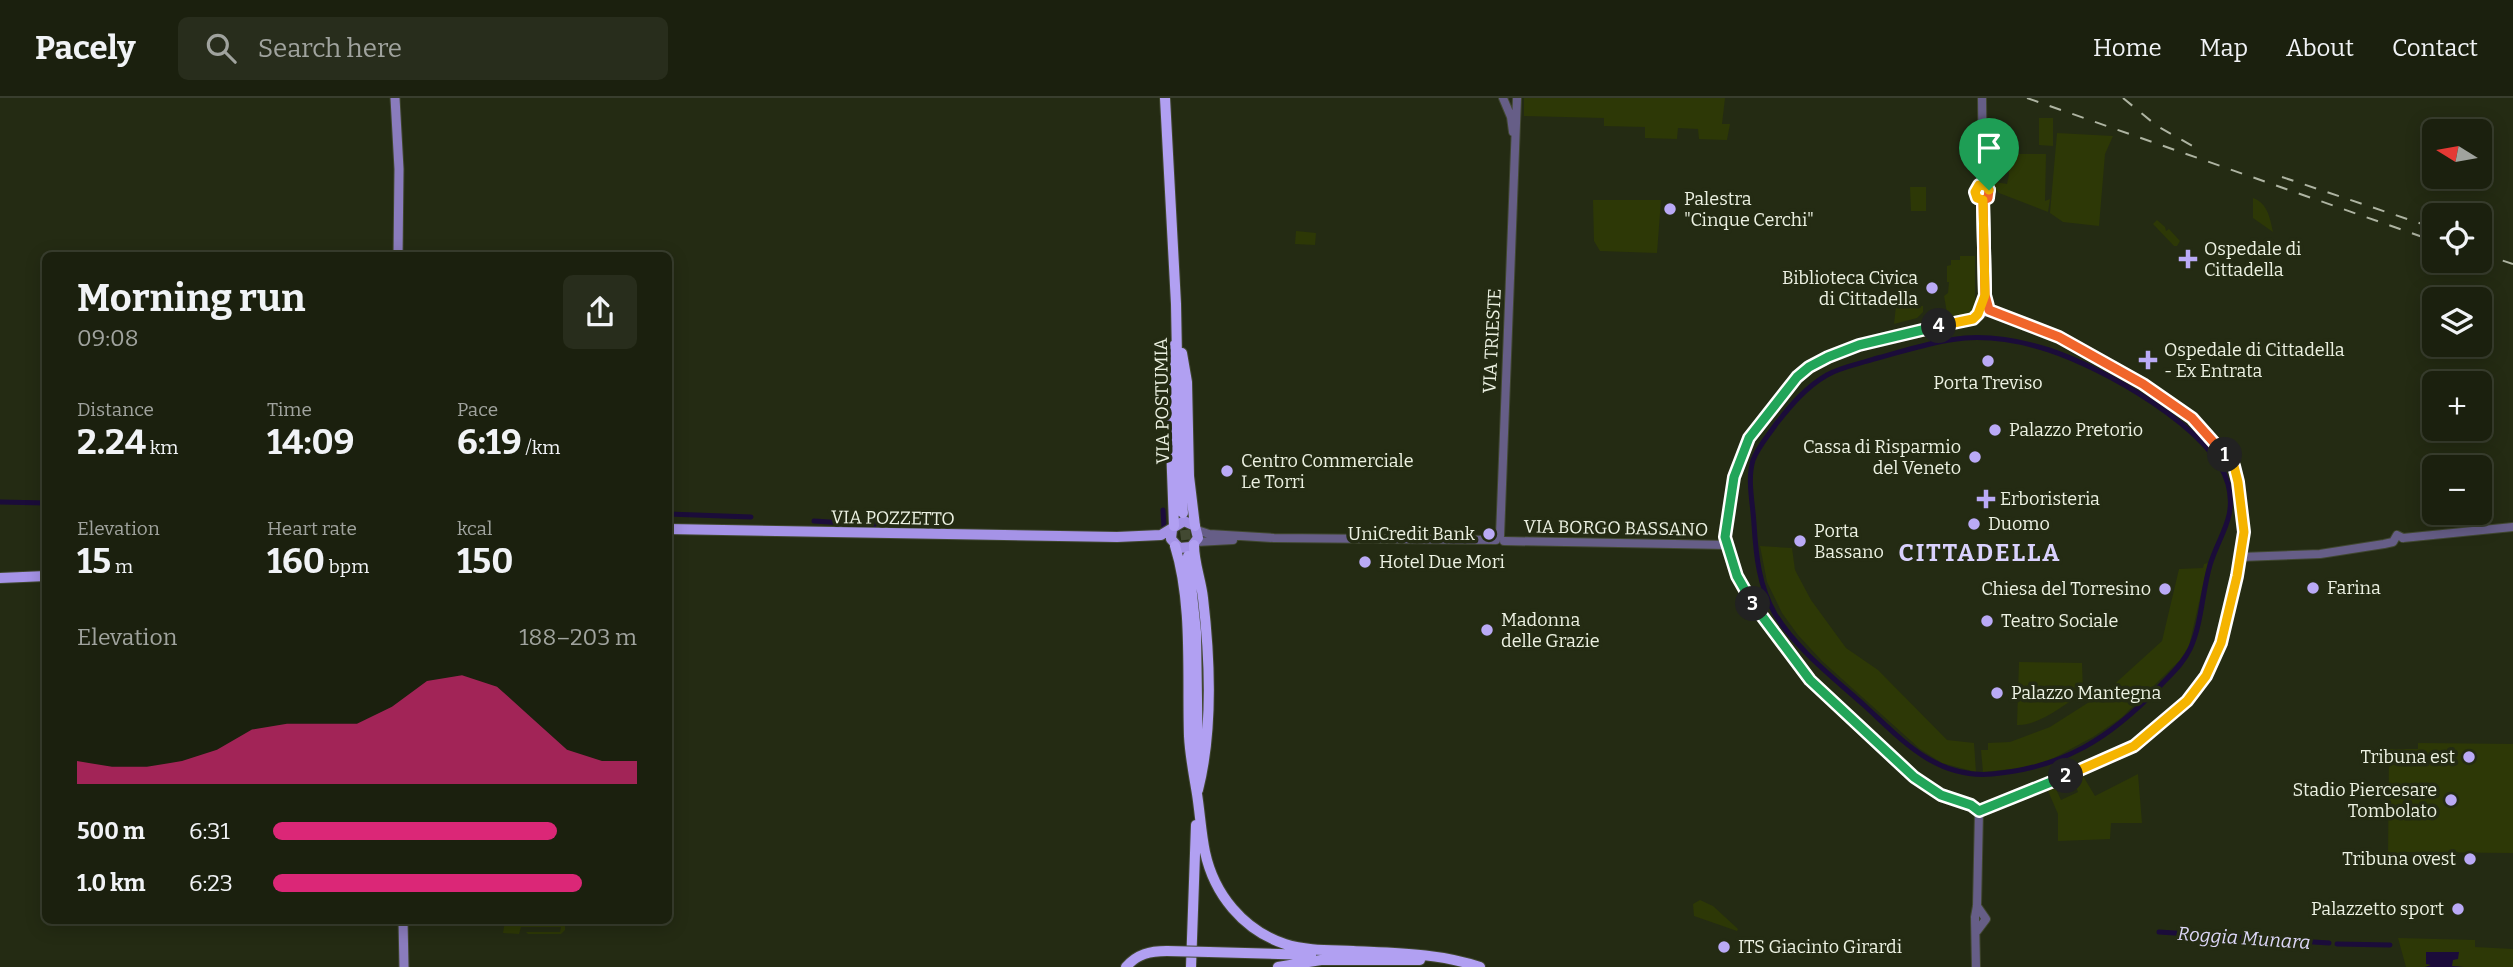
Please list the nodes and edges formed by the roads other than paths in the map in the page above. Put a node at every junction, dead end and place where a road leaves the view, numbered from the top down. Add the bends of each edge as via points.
1 (396, 98) edge
2 (1167, 98) edge
3 (1503, 98) edge
4 (1517, 98) edge
5 (1982, 98) edge
6 (1517, 148) junction
7 (398, 252) edge
8 (1985, 295) junction
9 (1176, 304) junction
10 (1989, 310) junction
11 (1978, 314) junction
12 (1183, 513) tunnel mouth
13 (2513, 527) edge
14 (1173, 528) junction
15 (1196, 528) junction
16 (672, 529) edge
17 (1117, 537) junction
18 (1274, 538) junction
19 (1500, 539) junction
20 (1195, 544) junction
21 (1175, 545) junction
22 (1728, 545) junction
23 (1188, 556) tunnel mouth
24 (2241, 557) junction
25 (42, 576) edge
26 (0, 578) edge
27 (1197, 794) junction
28 (1982, 809) junction
29 (1194, 875) junction
30 (403, 924) edge
31 (1441, 959) junction
32 (404, 967) edge
33 (1126, 967) edge
34 (1185, 967) edge
35 (1191, 967) edge
36 (1278, 967) edge
37 (1480, 967) edge
38 (1976, 967) edge

1 - 7 main road
2 - 9 highway, VIA POSTUMIA
3 - 6 street, VIA TRIESTE
4 - 6 street, VIA TRIESTE
5 - 8 street via 1983,185 1975,192 1983,200
6 - 19 street, VIA TRIESTE
8 - 10 street
8 - 11 street
9 - 12 highway, VIA POSTUMIA
9 - 14 highway via 1169,391
9 - 15 highway via 1187,382 1189,476
10 - 11 street
10 - 24 street via 2059,337 2192,418 2234,466 2244,532
11 - 22 street via 1973,319 1859,345 1828,357 1797,377 1743,450 1729,508
13 - 24 street via 2397,535 2393,541 2324,553
14 - 15 main road, VIA BORGO BASSANO via 1184,521
14 - 17 main road, VIA POZZETTO via 1161,534
14 - 21 main road
15 - 18 street, VIA BORGO BASSANO via 1209,534
15 - 20 main road
16 - 17 main road, VIA POZZETTO
17 - 21 main road, VIA POZZETTO
18 - 19 street, VIA BORGO BASSANO
18 - 20 street, VIA BORGO BASSANO
19 - 22 street, VIA BORGO BASSANO
20 - 21 main road, VIA BORGO BASSANO via 1187,549
20 - 27 highway via 1203,598 1207,690 1207,740
21 - 27 highway via 1188,635 1189,739
22 - 28 street via 1748,596 1810,680 1914,777 1941,795
23 - 27 highway via 1196,632
24 - 28 street via 2221,643 2206,676 2187,701 2134,746
25 - 26 main road
27 - 29 highway
27 - 31 highway via 1213,878 1232,909 1258,931 1302,948
28 - 38 street
29 - 34 highway
29 - 35 highway
30 - 32 main road
31 - 33 highway, bridge via 1167,951 1149,952
31 - 36 highway via 1321,960
31 - 37 highway

